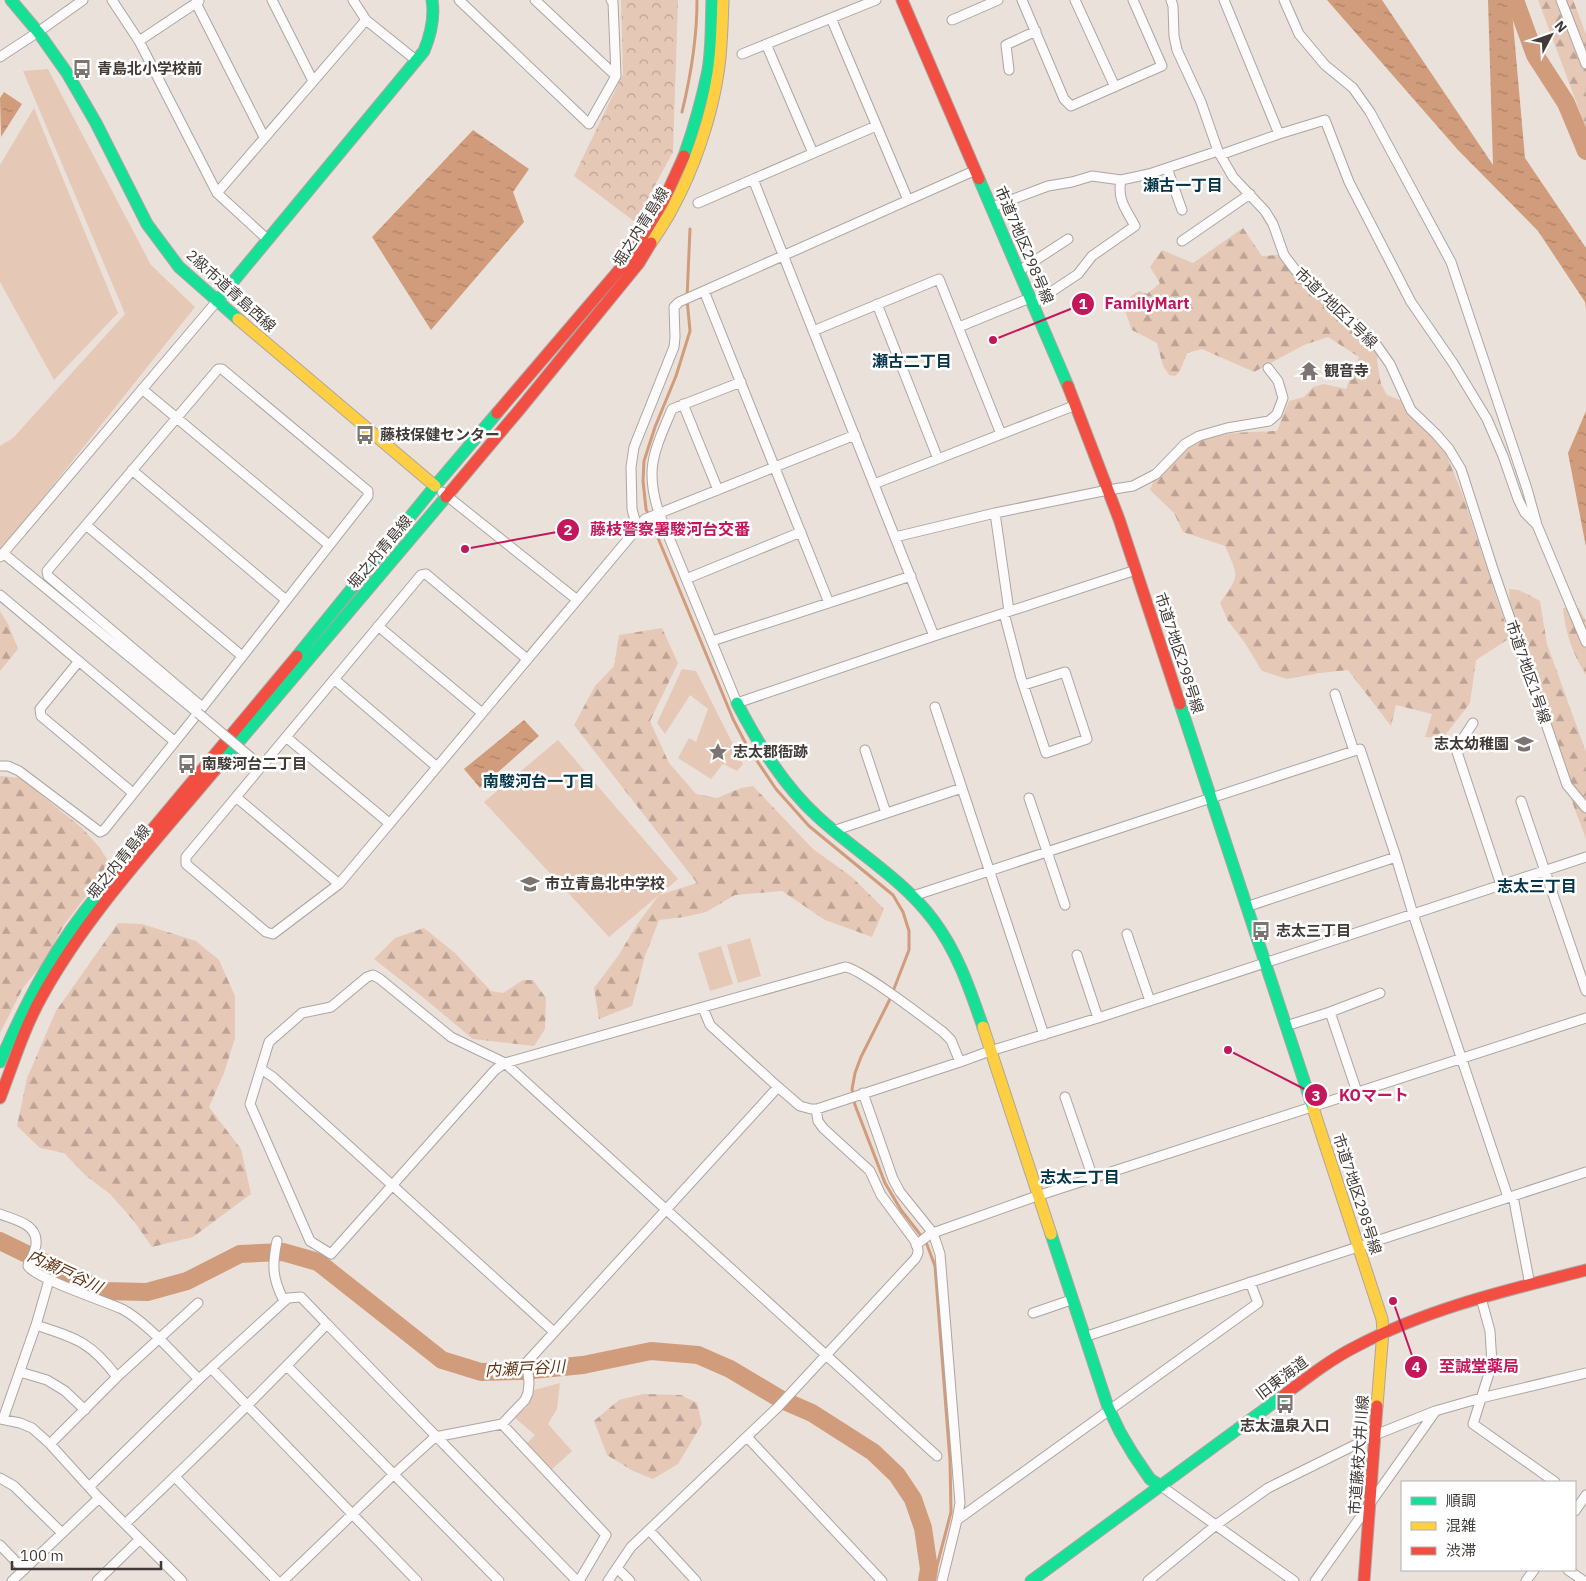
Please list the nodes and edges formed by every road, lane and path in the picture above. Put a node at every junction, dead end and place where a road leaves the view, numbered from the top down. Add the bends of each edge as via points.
1 (11, 0) edge
2 (83, 0) edge
3 (112, 0) edge
4 (272, 0) edge
5 (352, 0) edge
6 (432, 0) edge
7 (459, 0) edge
8 (535, 0) edge
9 (712, 0) edge
10 (723, 0) edge
11 (876, 0) edge
12 (902, 0) edge
13 (998, 0) edge
14 (1022, 0) edge
15 (1076, 0) edge
16 (1133, 0) edge
17 (1171, 0) edge
18 (1224, 0) edge
19 (1284, 0) edge
20 (1561, 0) edge
21 (198, 1) edge
22 (612, 1) edge
23 (831, 18) junction
24 (366, 20) junction
25 (952, 20) dead end
26 (38, 32) junction
27 (1036, 32) junction
28 (139, 41) junction
29 (766, 44) junction
30 (742, 54) dead end
31 (0, 57) edge
32 (417, 61) junction
33 (1586, 64) edge
34 (1009, 70) dead end
35 (616, 76) junction
36 (313, 81) junction
37 (1115, 87) junction
38 (876, 126) junction
39 (1279, 134) junction
40 (264, 137) junction
41 (1219, 153) junction
42 (813, 154) junction
43 (1167, 168) junction
44 (976, 170) junction
45 (752, 179) junction
46 (1121, 180) junction
47 (216, 192) junction
48 (1250, 194) junction
49 (908, 200) junction
50 (698, 202) dead end
51 (992, 207) junction
52 (1182, 210) dead end
53 (267, 239) junction
54 (1068, 239) dead end
55 (1182, 240) dead end
56 (783, 255) junction
57 (1019, 271) junction
58 (704, 291) junction
59 (217, 301) junction
60 (1031, 301) junction
61 (877, 304) junction
62 (959, 327) junction
63 (813, 331) junction
64 (1268, 368) dead end
65 (741, 382) junction
66 (142, 389) junction
67 (683, 404) junction
68 (1076, 405) junction
69 (176, 417) junction
70 (1001, 434) junction
71 (855, 435) junction
72 (938, 459) junction
73 (774, 467) junction
74 (132, 470) junction
75 (874, 484) junction
76 (435, 486) junction
77 (718, 490) junction
78 (1108, 490) junction
79 (447, 496) junction
80 (995, 513) junction
81 (658, 514) junction
82 (86, 525) junction
83 (1537, 526) junction
84 (637, 528) junction
85 (801, 532) junction
86 (895, 536) junction
87 (330, 545) junction
88 (2, 555) edge
89 (1136, 570) junction
90 (910, 576) junction
91 (686, 579) junction
92 (0, 595) edge
93 (576, 599) junction
94 (286, 600) junction
95 (829, 603) junction
96 (1007, 612) junction
97 (378, 626) junction
98 (934, 636) junction
99 (712, 641) junction
100 (1586, 642) edge
101 (242, 656) junction
102 (528, 658) junction
103 (79, 661) junction
104 (334, 679) junction
105 (1024, 685) junction
106 (1335, 694) dead end
107 (737, 703) junction
108 (936, 707) dead end
109 (200, 710) junction
110 (482, 713) junction
111 (1473, 723) dead end
112 (286, 737) junction
113 (174, 741) junction
114 (865, 750) dead end
115 (1354, 751) junction
116 (0, 766) edge
117 (261, 766) junction
118 (437, 767) junction
119 (962, 788) junction
120 (133, 794) junction
121 (236, 796) junction
122 (1029, 798) dead end
123 (1211, 798) junction
124 (1521, 801) dead end
125 (1586, 808) edge
126 (886, 813) junction
127 (389, 823) junction
128 (833, 830) junction
129 (1046, 852) junction
130 (1396, 857) junction
131 (1586, 857) edge
132 (990, 870) junction
133 (1544, 871) junction
134 (338, 884) junction
135 (1501, 885) junction
136 (913, 896) junction
137 (1064, 905) dead end
138 (1246, 907) junction
139 (1413, 914) junction
140 (1127, 934) dead end
141 (1077, 955) dead end
142 (1264, 962) junction
143 (1586, 992) edge
144 (1380, 993) dead end
145 (1150, 1001) junction
146 (703, 1008) junction
147 (1330, 1012) junction
148 (1098, 1018) junction
149 (1586, 1018) edge
150 (1286, 1026) junction
151 (1044, 1035) junction
152 (990, 1051) junction
153 (1462, 1058) junction
154 (0, 1062) edge
155 (960, 1062) junction
156 (505, 1063) junction
157 (261, 1069) junction
158 (778, 1087) junction
159 (1357, 1092) junction
160 (862, 1093) junction
161 (1065, 1097) dead end
162 (0, 1098) edge
163 (1313, 1107) junction
164 (816, 1109) junction
165 (1586, 1172) edge
166 (1093, 1178) junction
167 (392, 1186) junction
168 (1037, 1196) junction
169 (1510, 1197) junction
170 (666, 1210) junction
171 (0, 1214) edge
172 (932, 1233) junction
173 (277, 1241) dead end
174 (916, 1245) junction
175 (1358, 1246) junction
176 (1586, 1270) edge
177 (49, 1280) junction
178 (1250, 1282) junction
179 (1530, 1285) junction
180 (1480, 1298) junction
181 (1071, 1300) junction
182 (284, 1301) junction
183 (198, 1304) dead end
184 (1033, 1313) dead end
185 (327, 1324) junction
186 (36, 1325) junction
187 (1383, 1331) junction
188 (554, 1332) junction
189 (1084, 1337) junction
190 (159, 1340) junction
191 (827, 1356) junction
192 (287, 1366) junction
193 (211, 1368) junction
194 (20, 1372) junction
195 (1586, 1373) edge
196 (117, 1377) junction
197 (199, 1379) junction
198 (1481, 1398) junction
199 (248, 1406) junction
200 (85, 1410) junction
201 (1109, 1410) junction
202 (1435, 1411) junction
203 (1, 1419) edge
204 (502, 1424) junction
205 (1375, 1435) junction
206 (436, 1437) junction
207 (747, 1437) junction
208 (50, 1444) junction
209 (937, 1456) dead end
210 (393, 1474) junction
211 (175, 1477) junction
212 (0, 1478) edge
213 (1554, 1481) edge
214 (90, 1486) junction
215 (1161, 1486) junction
216 (100, 1498) junction
217 (1582, 1499) edge
218 (1371, 1503) junction
219 (1576, 1510) edge
220 (352, 1514) junction
221 (957, 1520) junction
222 (125, 1524) junction
223 (1216, 1525) junction
224 (649, 1530) junction
225 (62, 1533) junction
226 (140, 1539) junction
227 (0, 1545) edge
228 (617, 1568) junction
229 (24, 1570) junction
230 (1569, 1571) edge
231 (101, 1579) edge
232 (12, 1581) edge
233 (182, 1581) edge
234 (277, 1581) edge
235 (283, 1581) edge
236 (417, 1581) edge
237 (499, 1581) edge
238 (578, 1581) edge
239 (608, 1581) edge
240 (630, 1581) edge
241 (696, 1581) edge
242 (882, 1581) edge
243 (942, 1581) edge
244 (1031, 1581) edge
245 (1148, 1581) edge
246 (1294, 1581) edge
247 (1316, 1581) edge
248 (1364, 1581) edge
249 (1584, 1581) edge

1 - 26 street, 2級市道青島西線
2 - 26 street
3 - 28 street
4 - 36 street
5 - 24 street
6 - 32 street via 434,20 429,40
7 - 35 street via 589,124
8 - 35 street
9 - 76 street, 堀之内青島線 via 708,69 694,126 682,162 649,227 631,256
10 - 79 street, 堀之内青島線 via 718,74 706,126 674,206 639,263
11 - 23 street
12 - 44 street, 市道7地区298号線
13 - 25 street
14 - 27 street
15 - 37 street
16 - 37 street via 1162,66
17 - 41 street, 市道7地区1号線 via 1177,50 1201,102
18 - 39 street
19 - 83 street via 1298,34 1325,65 1353,88 1370,112 1451,262
20 - 33 street
21 - 28 street
21 - 40 street
22 - 35 street
23 - 29 street
23 - 38 street
24 - 32 street
24 - 36 street
26 - 31 street
26 - 59 street, 2級市道青島西線 via 96,123 147,224 179,267
27 - 34 street via 1006,45
27 - 37 street via 1064,99 1071,106
28 - 47 street
29 - 30 street
29 - 42 street
32 - 53 street
36 - 40 street
38 - 42 street
38 - 49 street
39 - 41 street
39 - 83 street via 1325,120 1349,182 1407,293 1487,419 1518,499
40 - 47 street
41 - 43 street
41 - 48 street, 市道7地区1号線 via 1234,177
42 - 45 street
43 - 46 street
43 - 52 street
44 - 49 street
44 - 51 street, 市道7地区298号線
45 - 50 street
45 - 56 street
46 - 51 street via 1092,176 1048,186
46 - 60 street via 1119,191 1123,205 1136,226 1092,256 1078,274
47 - 53 street
48 - 55 street
48 - 125 street, 市道7地区1号線 via 1274,224 1284,255 1296,272 1373,340 1390,364 1411,410 1436,434 1461,469 1567,785
49 - 56 street
51 - 57 street, 市道7地区298号線
53 - 59 street
54 - 57 street
56 - 58 street
56 - 63 street
57 - 60 street, 市道7地区298号線
58 - 65 street
58 - 84 street via 678,302 674,307 674,347 634,447 632,508
59 - 66 street
59 - 76 street, 2級市道青島西線
60 - 62 street
60 - 68 street, 市道7地区298号線
61 - 62 street via 940,279
61 - 63 street
61 - 72 street
62 - 70 street
63 - 71 street
64 - 78 street via 1278,381 1283,398 1273,418 1199,436 1185,444 1156,474 1133,486
65 - 67 street
65 - 73 street
66 - 69 street
66 - 88 street
67 - 77 street
67 - 81 street via 672,409 655,449 651,484
68 - 70 street
68 - 78 street, 市道7地区298号線
69 - 74 street
69 - 87 street
69 - 87 street via 218,369 222,369 368,491 368,496
70 - 72 street
71 - 73 street
71 - 75 street
72 - 75 street
73 - 77 street
73 - 85 street
74 - 82 street
74 - 94 street
75 - 86 street
76 - 79 street
76 - 154 street, 堀之内青島線 via 80,915 54,953
77 - 81 street
78 - 80 street
78 - 89 street, 市道7地区298号線
79 - 93 street
79 - 162 street, 堀之内青島線 via 99,909 41,997 24,1032
80 - 86 street
80 - 96 street
81 - 84 street via 644,519
81 - 91 street
82 - 101 street
82 - 109 street via 48,571 48,576
83 - 100 street
84 - 93 street
85 - 91 street
85 - 95 street
86 - 90 street
87 - 94 street
88 - 109 street
89 - 96 street
89 - 123 street, 市道7地区298号線
90 - 95 street
90 - 98 street
91 - 99 street
92 - 103 street
93 - 102 street
94 - 101 street
95 - 99 street
96 - 98 street
96 - 105 street
97 - 102 street via 421,575 426,574
97 - 104 street
97 - 110 street
98 - 107 street
99 - 107 street
101 - 109 street
102 - 110 street
103 - 113 street
103 - 120 street via 40,709 41,716
104 - 112 street
104 - 118 street
105 - 105 street via 1065,672 1087,739 1046,754
106 - 115 street
107 - 128 street via 769,761 805,805
108 - 119 street
109 - 113 street
109 - 117 street, bridge
110 - 118 street
111 - 135 street via 1456,749
112 - 117 street
112 - 127 street
113 - 120 street
114 - 126 street
115 - 123 street
115 - 130 street via 1360,749
116 - 120 street via 20,771 100,832
117 - 121 street
118 - 127 street
119 - 126 street
119 - 132 street
121 - 134 street
121 - 134 street via 186,857 186,864 266,932 273,934
122 - 129 street
123 - 129 street
123 - 138 street, 市道7地区298号線
124 - 133 street
126 - 128 street
127 - 134 street
128 - 136 street
129 - 132 street
129 - 137 street
130 - 138 street
130 - 139 street
131 - 133 street
132 - 136 street
132 - 151 street
133 - 135 street
133 - 143 street
135 - 139 street
136 - 152 street via 956,954
138 - 142 street, 市道7地区298号線
139 - 142 street
139 - 153 street
140 - 145 street
141 - 148 street
142 - 145 street
142 - 150 street, 市道7地区298号線
144 - 147 street
145 - 148 street
146 - 155 street via 850,968 943,1032 951,1040
146 - 156 street
146 - 158 street via 710,1025
147 - 150 street
147 - 159 street
148 - 151 street
149 - 153 street
150 - 163 street, 市道7地区298号線
151 - 152 street
152 - 155 street
152 - 168 street
153 - 159 street
153 - 169 street
155 - 160 street
156 - 157 street via 451,1037 372,975 330,1007 302,1013 269,1042
156 - 167 street
156 - 170 street
157 - 167 street
157 - 167 street via 250,1104 310,1241 331,1254
158 - 164 street via 800,1106
158 - 170 street
159 - 163 street
160 - 164 street
160 - 172 street via 893,1178
161 - 166 street
163 - 166 street
163 - 175 street, 市道7地区298号線
164 - 174 street via 823,1128 870,1171 881,1195
165 - 169 street
166 - 168 street
167 - 188 street
168 - 172 street
168 - 181 street
169 - 175 street
169 - 179 street
170 - 188 street
170 - 191 street
171 - 177 street via 28,1226 35,1233 36,1245 28,1266
172 - 174 street
172 - 221 street via 942,1271 960,1503
173 - 182 street via 273,1275
174 - 191 street via 919,1254 915,1259
175 - 178 street
175 - 187 street, 市道7地区298号線
176 - 179 street, 旧東海道
177 - 186 street
177 - 190 street via 124,1311
178 - 189 street
178 - 201 street via 1258,1303
179 - 180 street, 旧東海道
180 - 187 street, 旧東海道
180 - 198 street via 1490,1331 1492,1364
181 - 184 street
181 - 189 street
182 - 185 street via 301,1297
182 - 193 street
183 - 190 street
185 - 192 street
185 - 206 street
186 - 194 street
186 - 196 street via 71,1336 92,1349
187 - 205 street, 市道藤枝大井川線
187 - 215 street, 旧東海道 via 1326,1364
188 - 204 street via 527,1362 528,1393
189 - 201 street
190 - 196 street
190 - 197 street
191 - 207 street
191 - 209 street
192 - 199 street
192 - 210 street
193 - 197 street
193 - 199 street
194 - 200 street via 47,1380 65,1391
194 - 203 street
195 - 198 street
196 - 200 street
197 - 214 street
198 - 202 street
198 - 213 street via 1473,1424
199 - 211 street
199 - 220 street
200 - 208 street
201 - 215 street via 1144,1471
201 - 221 street
202 - 205 street
202 - 218 street
203 - 208 street via 32,1428
204 - 206 street
204 - 238 street via 606,1535
205 - 218 street, 市道藤枝大井川線
205 - 223 street via 1268,1488
206 - 210 street
206 - 238 street
207 - 224 street
207 - 242 street
208 - 214 street
210 - 220 street
210 - 237 street
211 - 222 street
211 - 234 street
212 - 225 street via 14,1486
214 - 216 street
215 - 223 street
215 - 244 street, 旧東海道
216 - 222 street
216 - 225 street
217 - 219 street
218 - 247 street
218 - 248 street, 市道藤枝大井川線
220 - 235 street
220 - 236 street
221 - 243 street
222 - 226 street
223 - 245 street
223 - 246 street
224 - 228 street
224 - 241 street
225 - 229 street
226 - 231 street
226 - 233 street
227 - 229 street
228 - 239 street
228 - 240 street
229 - 232 street
230 - 249 street

